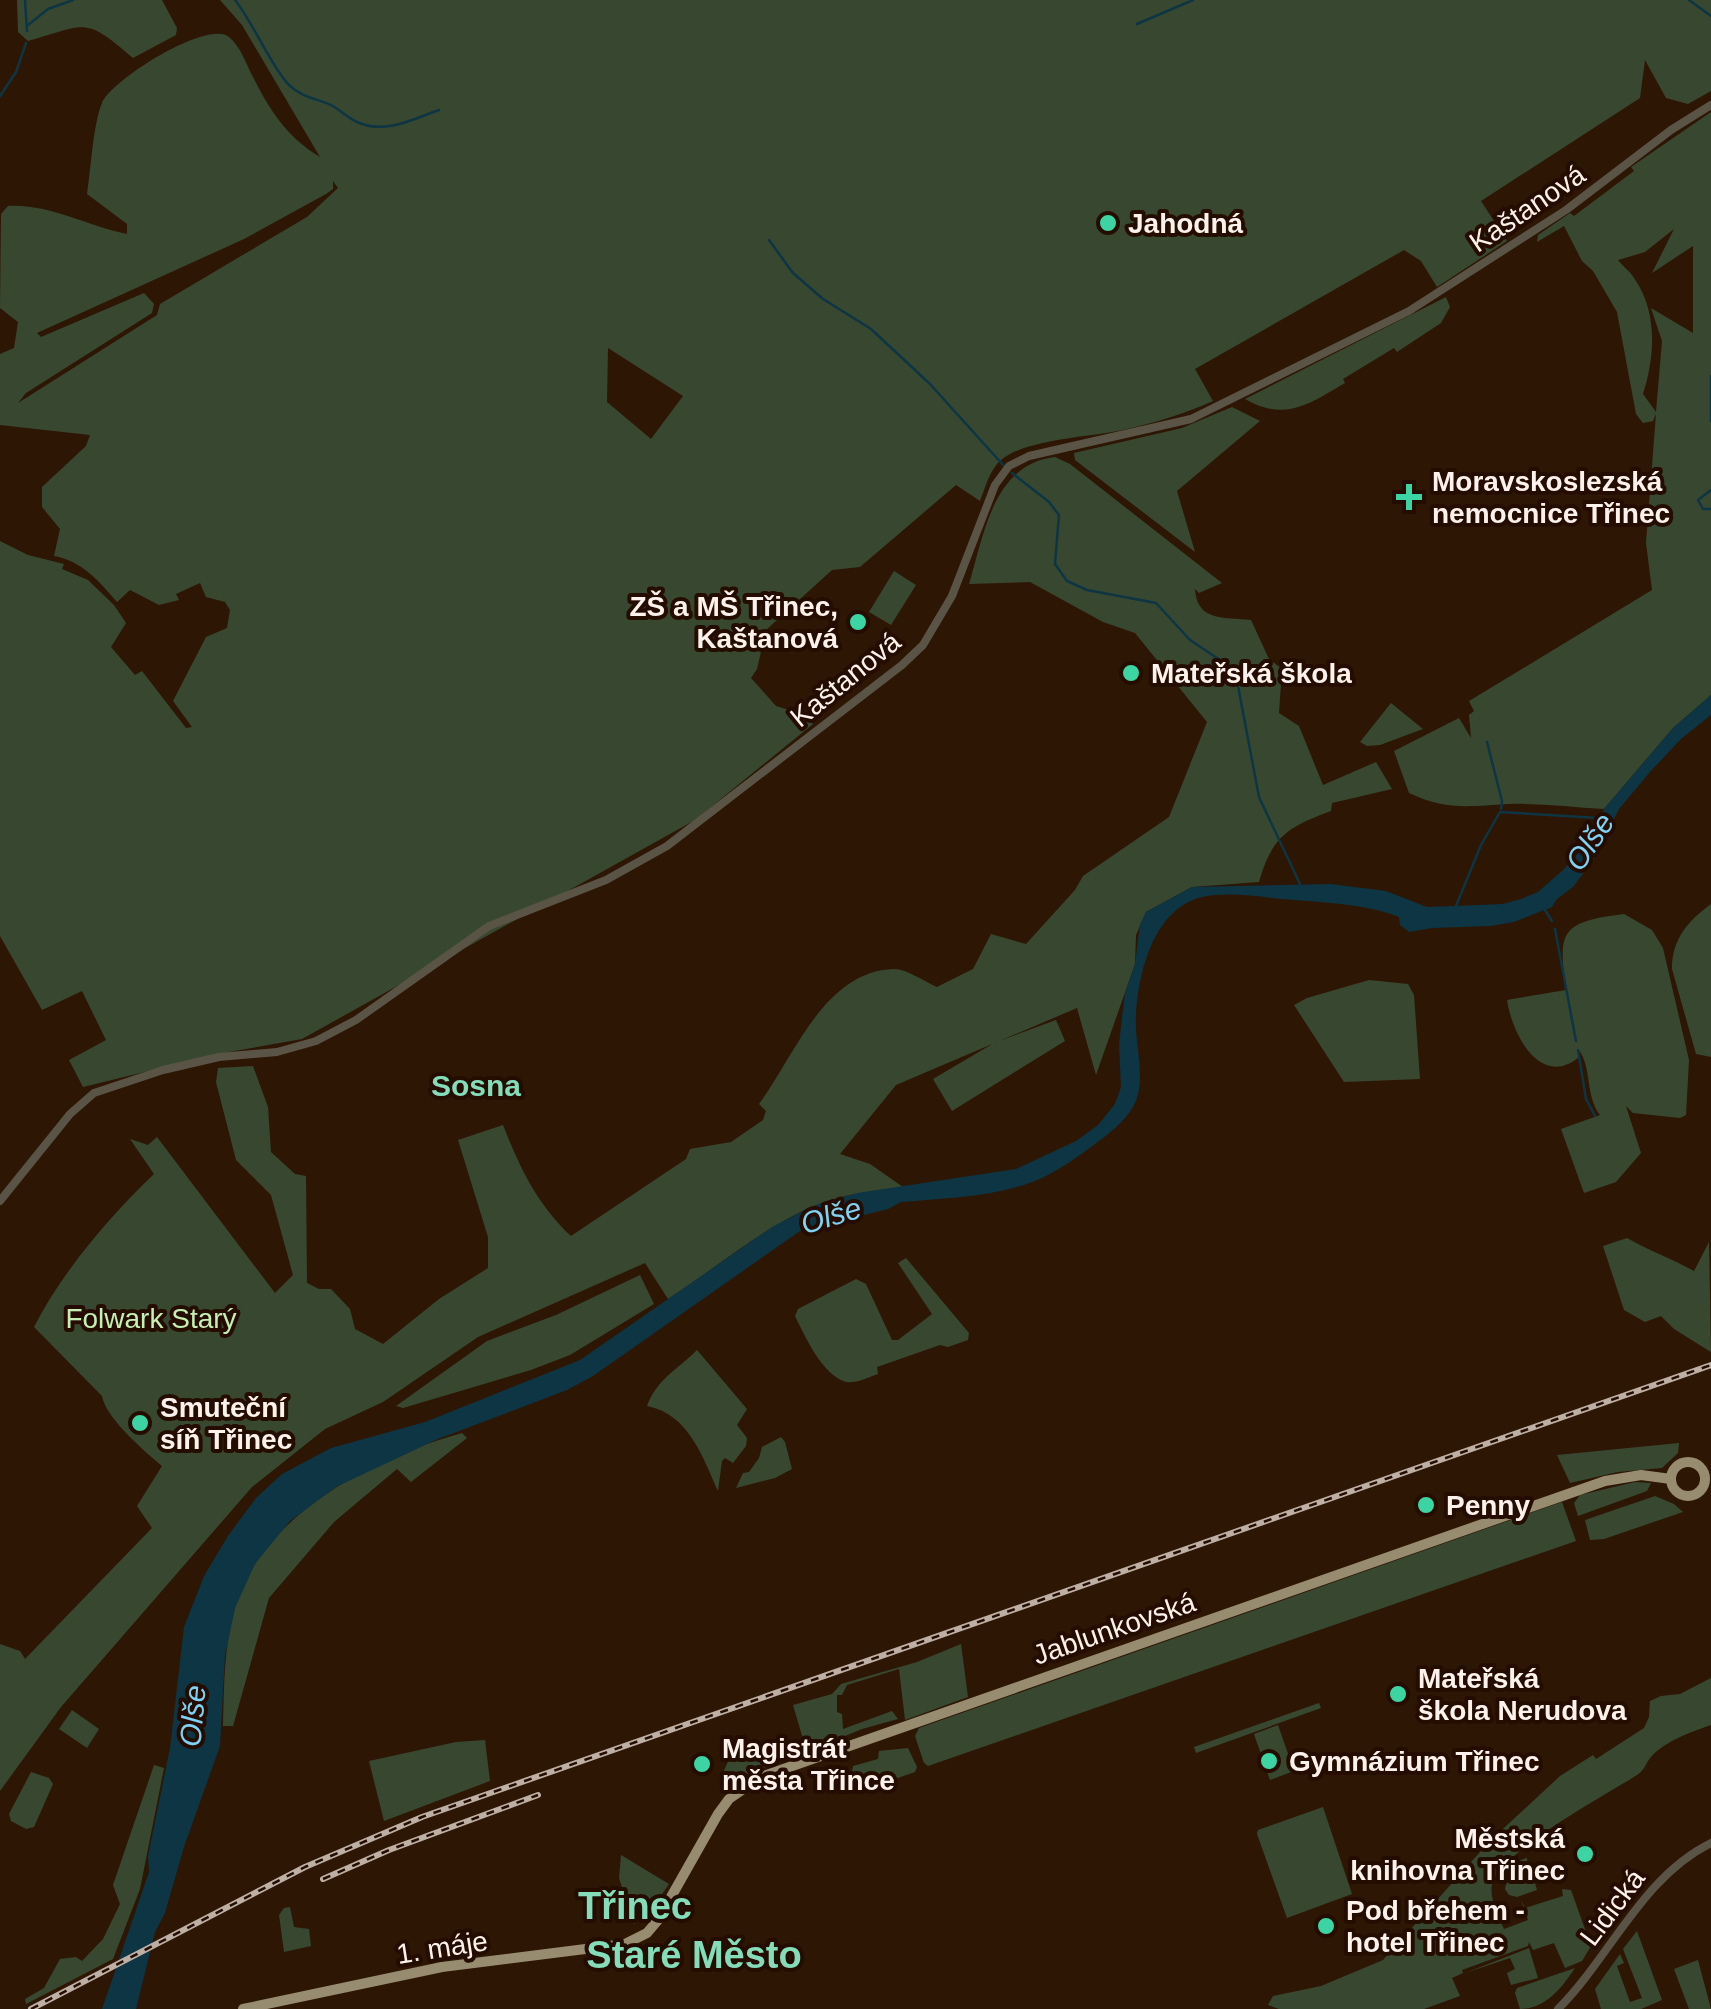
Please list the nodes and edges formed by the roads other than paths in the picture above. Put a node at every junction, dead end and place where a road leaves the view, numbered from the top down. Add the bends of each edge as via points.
1 (1711, 105) edge
2 (0, 1202) edge
3 (1711, 1457) edge
4 (1701, 1466) junction
5 (1671, 1479) junction
6 (1711, 1843) edge
7 (647, 1934) joint
8 (243, 2009) edge
9 (1558, 2009) edge

1 - 2 street, Kaštanová via 1566,210 1409,311 1191,419 1009,466 923,645 667,846 606,880 489,926 316,1041 219,1057 102,1089 70,1114
3 - 4 main road, Jablunkovská
4 - 5 main road, Jablunkovská via 1681,1463
4 - 5 main road, Jablunkovská via 1706,1483 1694,1495 1678,1493
5 - 7 main road, Jablunkovská via 1604,1481 762,1777 718,1814
6 - 9 street, Lidická via 1653,1888
7 - 8 main road, 1. máje via 625,1944 442,1967

